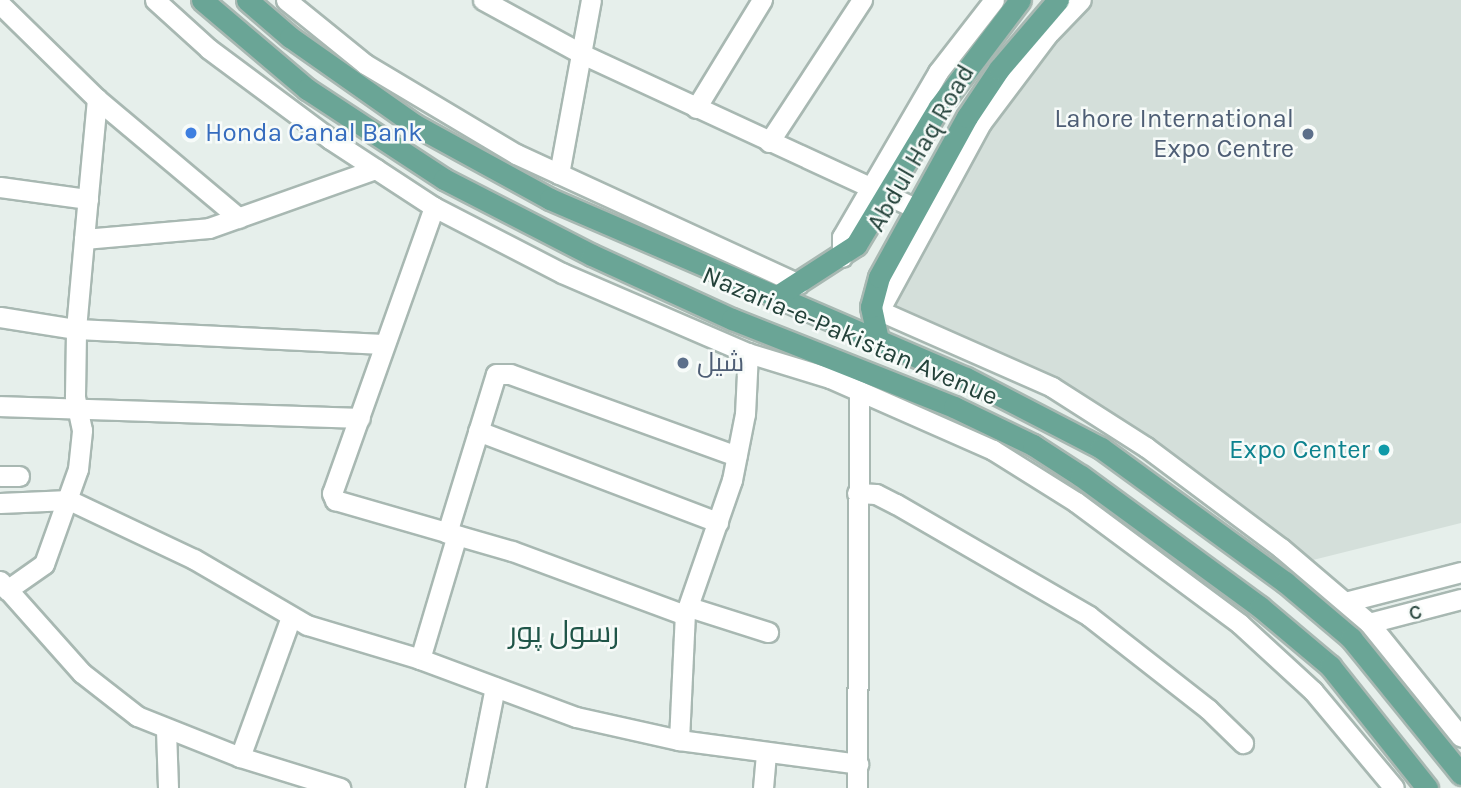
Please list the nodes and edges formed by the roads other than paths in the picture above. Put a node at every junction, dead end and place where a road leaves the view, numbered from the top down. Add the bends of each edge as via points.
1 (4, 0) edge
2 (155, 0) edge
3 (202, 0) edge
4 (247, 0) edge
5 (286, 0) edge
6 (483, 0) edge
7 (592, 0) edge
8 (762, 0) edge
9 (862, 0) edge
10 (994, 0) edge
11 (1020, 0) edge
12 (1058, 0) edge
13 (1081, 0) edge
14 (0, 4) edge
15 (514, 8) edge
16 (582, 54) junction
17 (365, 64) junction
18 (351, 83) junction
19 (97, 99) junction
20 (696, 108) junction
21 (974, 120) junction
22 (769, 142) junction
23 (954, 153) junction
24 (376, 169) junction
25 (559, 174) junction
26 (0, 187) edge
27 (879, 191) junction
28 (88, 199) junction
29 (434, 207) junction
30 (916, 208) junction
31 (239, 218) junction
32 (85, 239) junction
33 (592, 255) junction
34 (799, 284) junction
35 (613, 295) junction
36 (774, 298) junction
37 (876, 308) junction
38 (0, 317) edge
39 (76, 329) junction
40 (878, 340) junction
41 (384, 344) junction
42 (748, 353) junction
43 (814, 363) junction
44 (859, 391) junction
45 (0, 406) edge
46 (77, 408) junction
47 (360, 418) junction
48 (478, 431) junction
49 (737, 456) junction
50 (857, 493) junction
51 (68, 500) junction
52 (0, 503) edge
53 (718, 522) junction
54 (452, 534) junction
55 (1461, 572) edge
56 (3, 585) edge
57 (1461, 599) edge
58 (1345, 602) junction
59 (687, 611) junction
60 (291, 617) junction
61 (1369, 623) junction
62 (768, 632) dead end
63 (420, 659) junction
64 (495, 687) junction
65 (166, 730) junction
66 (1461, 737) edge
67 (679, 740) junction
68 (1243, 743) dead end
69 (766, 752) junction
70 (240, 757) junction
71 (858, 764) junction
72 (1461, 774) edge
73 (168, 788) edge
74 (340, 788) edge
75 (475, 788) edge
76 (763, 788) edge
77 (857, 788) edge
78 (1394, 788) edge
79 (1427, 788) edge

1 - 14 street
2 - 24 street via 209,49
3 - 33 main road, Nazaria-e-Pakistan Avenue via 307,89 373,136 444,179
4 - 18 main road, Nazaria-e-Pakistan Avenue
5 - 17 street
6 - 15 street
7 - 16 street
8 - 20 street
9 - 22 street
10 - 27 street via 938,72
11 - 27 main road, Abdul Haq Road
12 - 21 main road, Abdul Haq Road via 999,69
13 - 21 street
14 - 19 street
15 - 16 street
16 - 20 street
16 - 25 street
17 - 18 street
17 - 25 street via 440,111
18 - 36 main road, Nazaria-e-Pakistan Avenue via 415,125 550,199
19 - 28 street
19 - 31 street
20 - 22 street
21 - 23 main road, Abdul Haq Road
22 - 27 street
23 - 30 main road, Abdul Haq Road
23 - 37 street
24 - 29 street
24 - 31 street
25 - 34 street
26 - 28 street
27 - 30 street
27 - 34 main road, Abdul Haq Road via 856,245
28 - 32 street
29 - 35 street
29 - 41 street
30 - 37 main road, Abdul Haq Road via 879,277
31 - 32 street via 180,233
32 - 39 street
33 - 35 street
33 - 43 main road, Nazaria-e-Pakistan Avenue
34 - 36 main road, Abdul Haq Road
35 - 42 street
36 - 40 main road, Nazaria-e-Pakistan Avenue
37 - 40 main road, Abdul Haq Road
37 - 58 street via 1052,387 1146,447 1282,548
38 - 39 street
39 - 41 street
39 - 46 street
40 - 72 main road, Nazaria-e-Pakistan Avenue via 1048,417 1101,448 1285,582 1351,638
41 - 47 street
42 - 43 street
42 - 49 street
43 - 44 street
43 - 79 main road, Nazaria-e-Pakistan Avenue via 954,407 1033,445 1081,476 1259,607 1330,666
44 - 50 street
44 - 78 street via 993,450 1087,510 1249,632 1313,691
45 - 46 street
46 - 47 street
46 - 51 street via 81,443
47 - 54 street via 333,497
48 - 49 street via 500,373
48 - 53 street
48 - 54 street
49 - 53 street
50 - 68 street via 876,494 897,504 1089,617 1208,709
50 - 71 street
51 - 52 street
51 - 56 street via 44,564
51 - 60 street via 194,559
53 - 59 street
54 - 59 street
54 - 63 street
55 - 58 street
56 - 65 street via 82,673 138,716
57 - 61 street, c
58 - 61 street
59 - 62 street
59 - 67 street
60 - 63 street
60 - 70 street
61 - 66 street
63 - 64 street
64 - 67 street via 576,717
64 - 75 street
65 - 70 street
65 - 73 street
67 - 69 street
69 - 71 street
69 - 76 street
70 - 74 street
71 - 77 street

